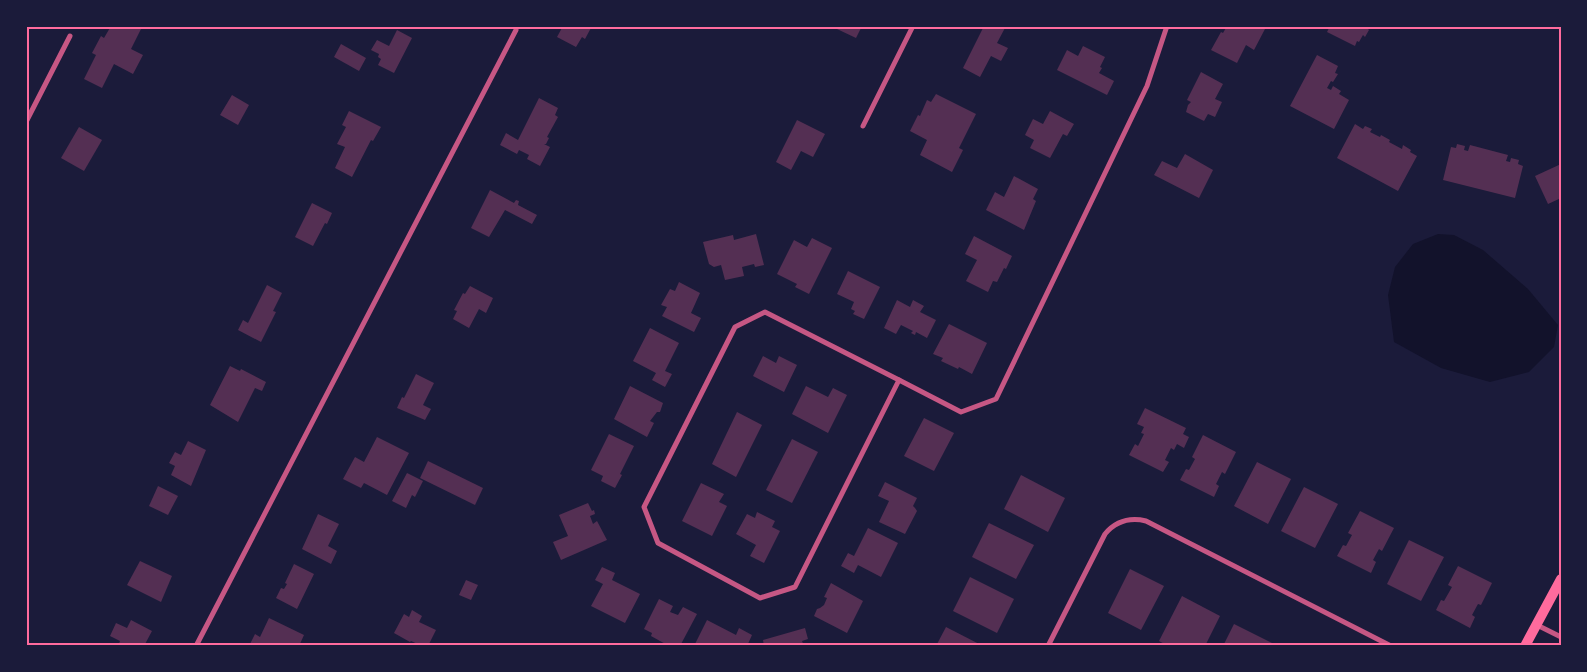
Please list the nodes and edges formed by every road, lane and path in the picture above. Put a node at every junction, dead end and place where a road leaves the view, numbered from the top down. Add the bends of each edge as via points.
1 (913, 26) edge
2 (1167, 26) edge
3 (516, 30) dead end
4 (70, 36) dead end
5 (26, 122) edge
6 (863, 126) dead end
7 (899, 380) junction
8 (1561, 578) edge
9 (1536, 624) junction
10 (1561, 636) edge
11 (196, 646) edge
12 (1048, 646) edge
13 (1390, 646) edge
14 (1525, 646) edge

1 - 6 street
2 - 7 street via 1147,86 996,399 961,412
3 - 11 street
4 - 5 street
7 - 7 street via 795,587 760,598 658,544 644,507 735,326 765,312
8 - 9 main road
9 - 10 street
9 - 14 main road
12 - 13 street via 1105,534 1112,526 1134,518 1146,521

